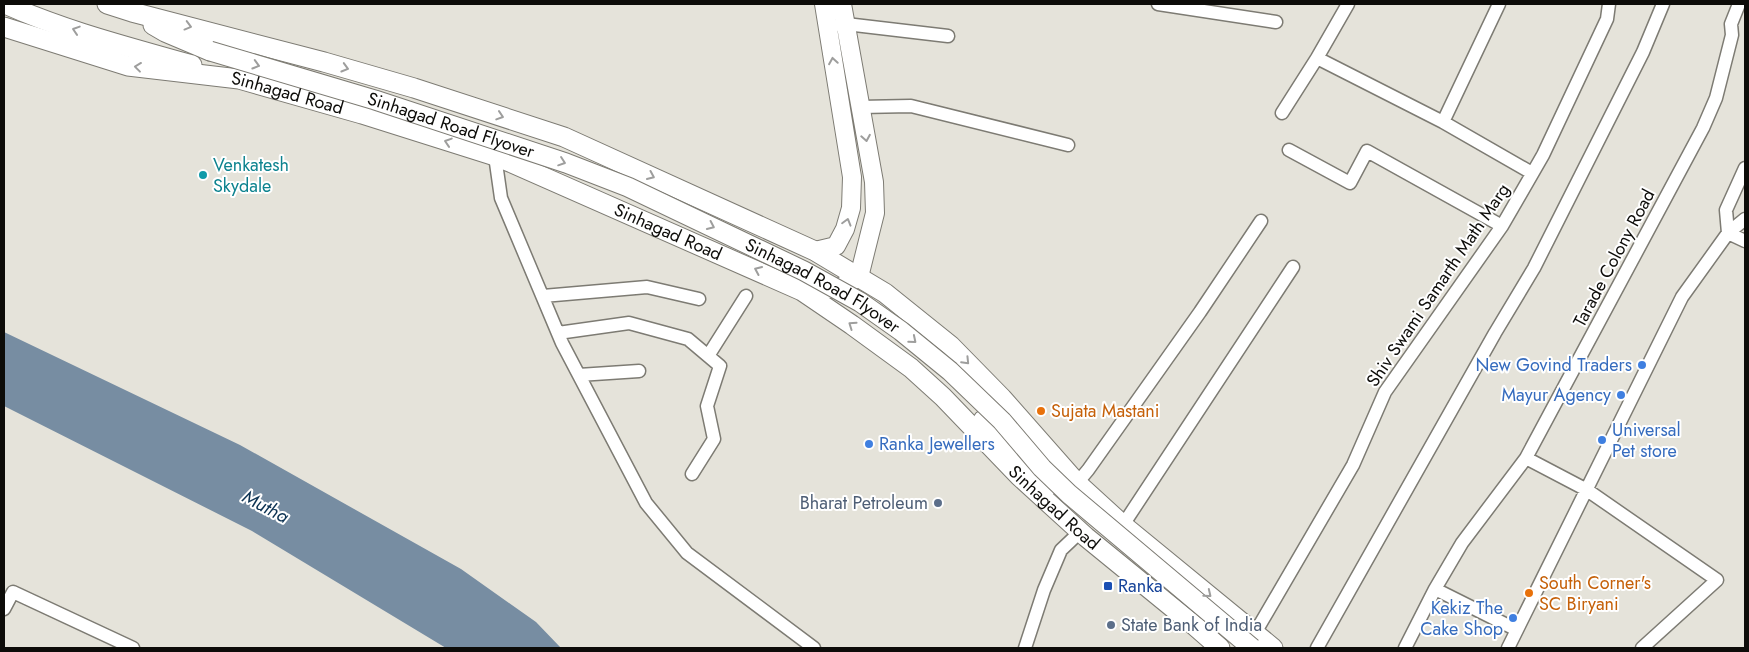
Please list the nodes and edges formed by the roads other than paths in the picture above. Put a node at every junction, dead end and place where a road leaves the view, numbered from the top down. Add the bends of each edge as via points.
1 (5, 4) edge
2 (107, 4) edge
3 (824, 4) edge
4 (842, 4) edge
5 (1158, 4) edge
6 (1348, 4) edge
7 (1499, 4) edge
8 (1608, 4) edge
9 (1663, 4) edge
10 (1739, 4) edge
11 (132, 12) junction
12 (1276, 22) dead end
13 (846, 24) junction
14 (4, 27) edge
15 (828, 27) junction
16 (948, 36) dead end
17 (1317, 58) junction
18 (239, 78) junction
19 (860, 107) junction
20 (1282, 113) dead end
21 (1443, 122) junction
22 (1068, 145) dead end
23 (1289, 150) dead end
24 (495, 156) junction
25 (1745, 168) edge
26 (1532, 173) junction
27 (1745, 219) edge
28 (1261, 222) dead end
29 (1502, 226) junction
30 (1728, 233) junction
31 (1745, 242) edge
32 (815, 251) junction
33 (1293, 267) dead end
34 (859, 277) junction
35 (802, 291) junction
36 (543, 296) junction
37 (746, 296) dead end
38 (699, 299) dead end
39 (558, 333) junction
40 (708, 356) junction
41 (911, 368) junction
42 (639, 371) dead end
43 (579, 375) junction
44 (1526, 458) junction
45 (692, 474) dead end
46 (1077, 483) junction
47 (1587, 490) junction
48 (1123, 525) junction
49 (1080, 532) junction
50 (1435, 589) junction
51 (4, 609) edge
52 (1517, 630) junction
53 (1254, 641) edge
54 (1651, 646) edge
55 (133, 648) edge
56 (814, 648) edge
57 (1025, 648) edge
58 (1220, 648) edge
59 (1233, 648) edge
60 (1273, 648) edge
61 (1317, 648) edge
62 (1405, 648) edge
63 (1508, 648) edge

18 -> 1 main road via 139,50
2 - 11 main road, Sinhagad Road
3 - 15 street
4 - 13 street
5 - 12 street
6 - 17 street
7 - 21 street
8 - 26 street, Shiv Swami Samarth Math Marg via 1607,19
9 - 61 street via 1643,52 1534,268 1494,333
10 - 44 street, Tarade Colony Road via 1731,24 1732,35 1718,90 1703,128
11 -> 32 main road, Sinhagad Road via 414,88 564,137
11 -> 53 main road, Sinhagad Road Flyover, bridge via 165,32 210,51 375,100 566,163 628,187 804,271 860,302 902,331 950,371 1002,421 1069,494
13 - 15 street
13 - 16 street
13 - 19 street
18 -> 14 main road, Sinhagad Road via 128,66
32 -> 15 street via 836,246 845,229 852,177
17 - 20 street
17 - 21 street
24 -> 18 main road, Sinhagad Road
19 - 22 street via 911,106
19 -> 34 street via 874,182 875,213
21 - 26 street
23 - 29 street via 1350,183 1367,151
35 -> 24 main road, Sinhagad Road
24 - 36 street via 502,198
25 - 30 street via 1726,210
26 - 29 street, Shiv Swami Samarth Math Marg
27 - 30 street
28 - 46 street
29 - 53 street, Shiv Swami Samarth Math Marg via 1385,392 1353,465
30 - 31 street
30 - 47 street via 1682,297
32 - 34 main road, Sinhagad Road
33 - 48 street
34 - 35 street via 839,288
34 -> 46 main road, Sinhagad Road via 885,293 952,346
41 -> 35 main road, Sinhagad Road
36 - 38 street via 647,287
36 - 39 street
37 - 40 street
39 - 40 street via 629,324 688,339
39 - 43 street
40 - 45 street via 720,366 707,406 714,439
41 - 49 main road, Sinhagad Road
41 - 59 main road via 945,385 967,404 1087,525
42 - 43 street
43 - 56 street via 646,504 687,553
44 - 47 street
44 - 50 street, Tarade Colony Road via 1462,542
46 - 48 main road, Sinhagad Road
47 - 52 street
47 - 54 street via 1716,580
48 -> 53 main road, Sinhagad Road
49 - 57 street via 1061,550
49 - 58 main road, Sinhagad Road
50 - 52 street
50 - 62 street, Tarade Colony Road
51 - 55 street via 13,592
52 - 63 street
53 - 60 main road, Sinhagad Road

